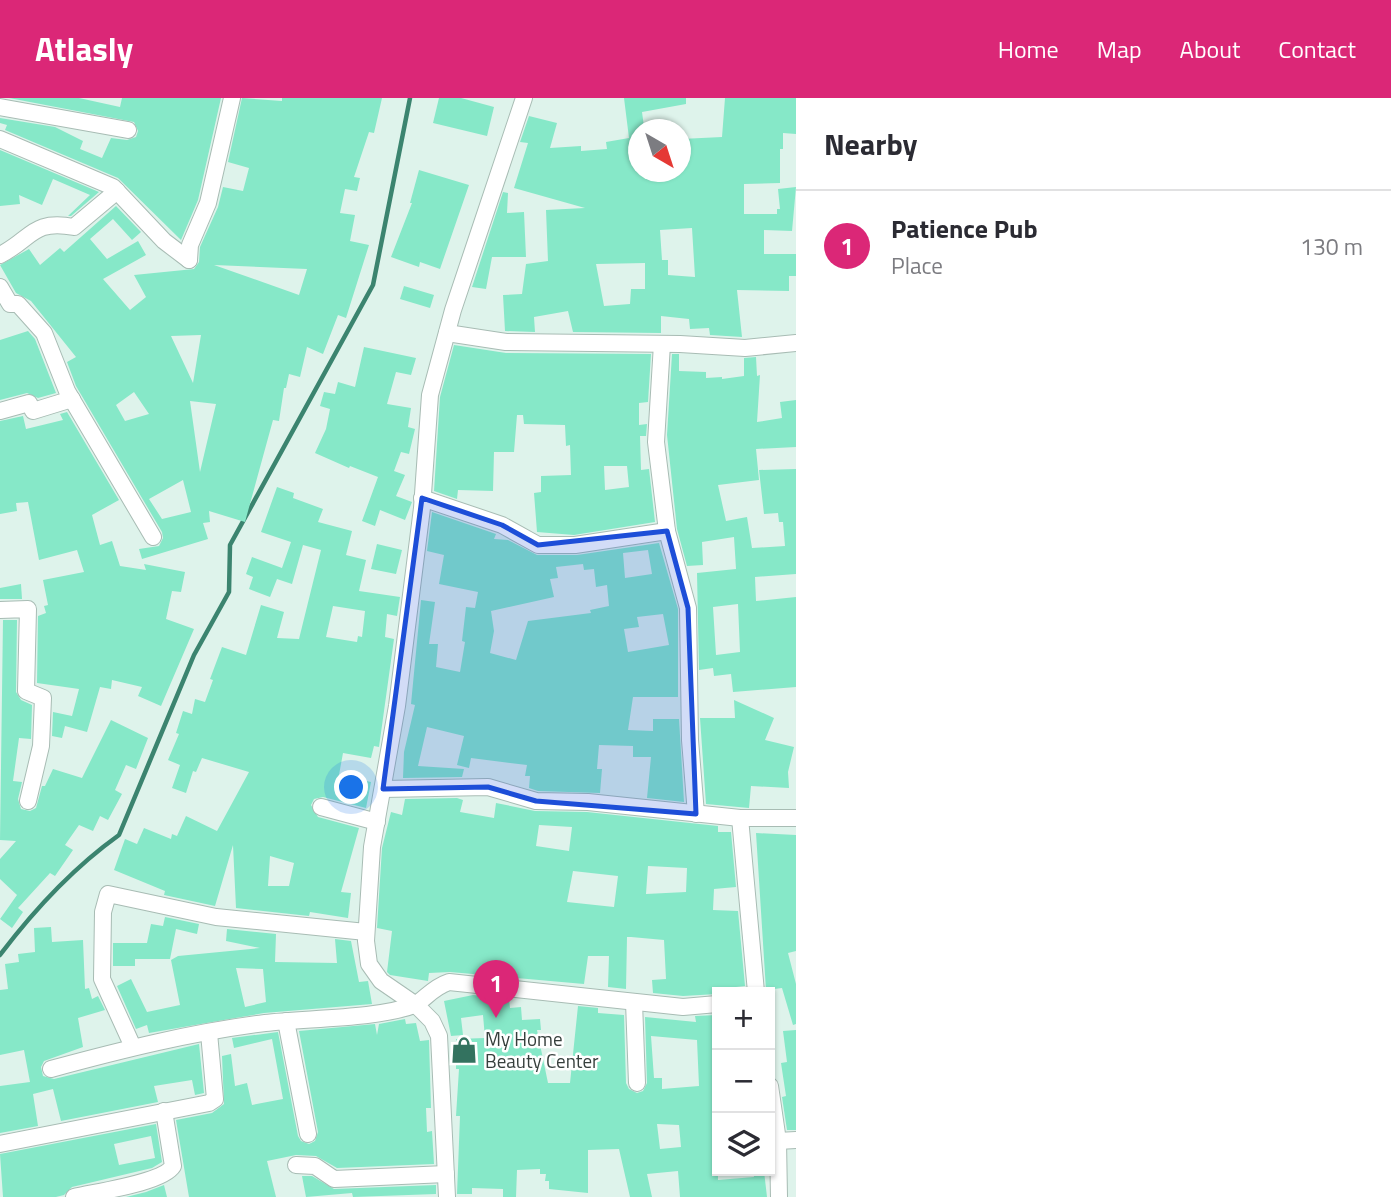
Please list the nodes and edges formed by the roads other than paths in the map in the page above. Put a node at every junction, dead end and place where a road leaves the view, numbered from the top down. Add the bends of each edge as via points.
1 (232, 98) edge
2 (524, 98) edge
3 (0, 107) edge
4 (128, 130) dead end
5 (0, 139) edge
6 (117, 191) junction
7 (0, 255) edge
8 (0, 276) edge
9 (0, 281) edge
10 (0, 287) edge
11 (447, 333) junction
12 (796, 343) edge
13 (662, 344) junction
14 (72, 399) junction
15 (0, 411) edge
16 (422, 498) junction
17 (667, 531) junction
18 (153, 537) dead end
19 (0, 610) edge
20 (383, 789) junction
21 (28, 801) dead end
22 (321, 807) dead end
23 (696, 814) junction
24 (740, 818) junction
25 (796, 818) edge
26 (377, 822) junction
27 (366, 932) junction
28 (756, 987) edge
29 (634, 1002) junction
30 (712, 1004) edge
31 (416, 1005) junction
32 (286, 1021) junction
33 (209, 1033) junction
34 (132, 1047) junction
35 (51, 1069) dead end
36 (637, 1083) dead end
37 (164, 1111) junction
38 (774, 1113) edge
39 (308, 1134) dead end
40 (796, 1140) edge
41 (778, 1141) junction
42 (0, 1144) edge
43 (296, 1165) dead end
44 (446, 1174) junction
45 (74, 1197) edge
46 (447, 1197) edge
47 (779, 1197) edge

1 - 6 street via 208,203 188,260
2 - 11 street
3 - 4 street
5 - 6 street
6 - 7 street via 74,227 54,223 36,229
8 - 9 street
10 - 14 street via 10,304 18,304 44,333
11 - 13 street via 506,342
11 - 16 street via 430,396
12 - 13 street via 745,348
13 - 17 street via 656,442
14 - 15 street via 33,411 29,403
14 - 18 street
16 - 17 street via 492,521 538,545 575,545
16 - 20 street
17 - 23 street via 688,608
19 - 21 street via 28,608 26,691 43,698 41,746
20 - 23 street via 488,788 536,801
20 - 26 street
22 - 26 street
23 - 24 street
24 - 25 street
24 - 28 street
26 - 27 street
27 - 31 street via 369,964 382,981
27 - 34 street via 216,917 108,894 103,912 102,979
29 - 30 street
29 - 31 street via 449,982 428,992
29 - 36 street
31 - 32 street
31 - 44 street via 439,1036
32 - 33 street
32 - 39 street
33 - 34 street
33 - 37 street via 215,1099
34 - 35 street
37 - 42 street
37 - 45 street via 171,1171
38 - 41 street
40 - 41 street
41 - 47 street
43 - 44 street via 315,1166 334,1179
44 - 46 street

